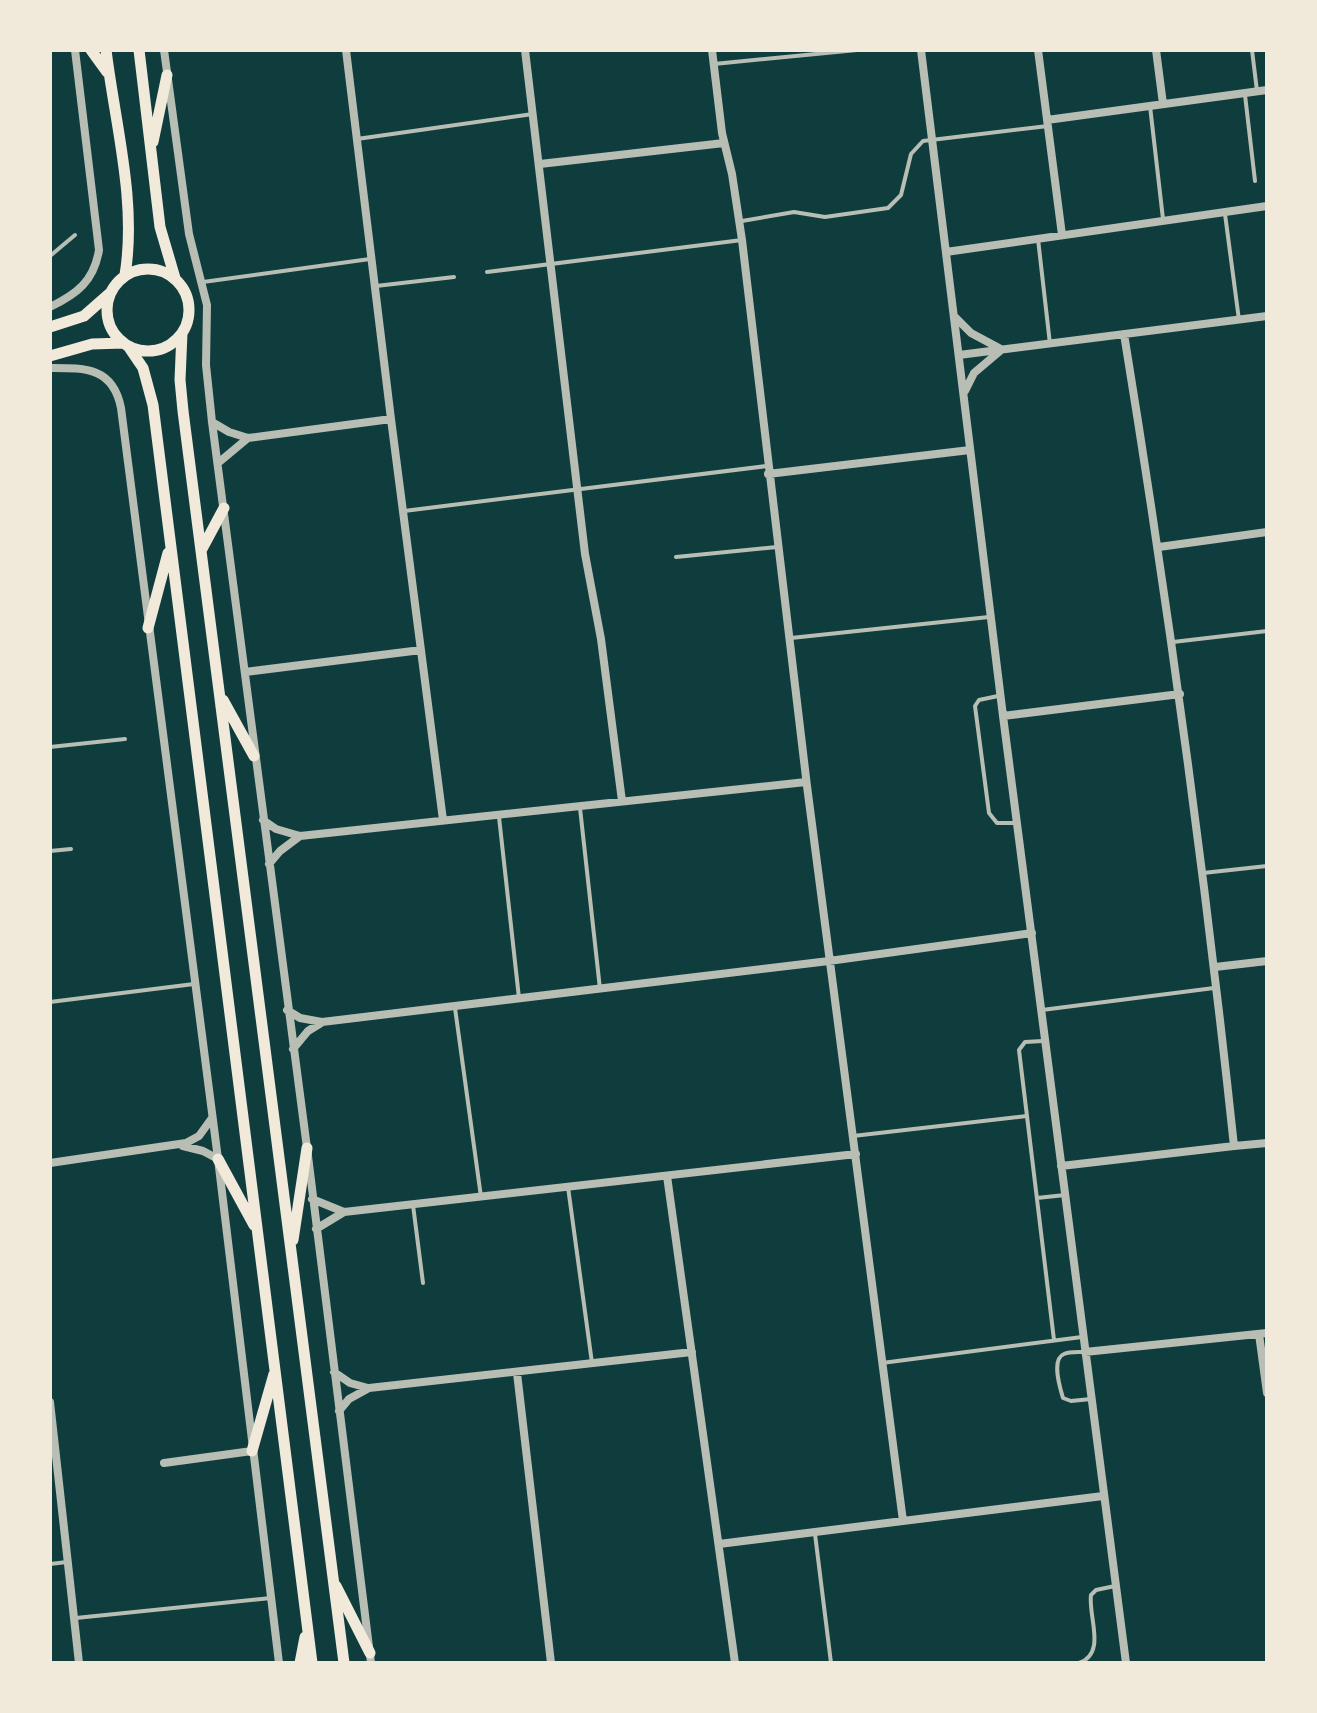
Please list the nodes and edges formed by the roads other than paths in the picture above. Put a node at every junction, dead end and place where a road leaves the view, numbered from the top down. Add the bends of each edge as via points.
1 (75, 50) edge
2 (91, 50) edge
3 (106, 50) edge
4 (139, 50) edge
5 (164, 50) edge
6 (346, 50) edge
7 (525, 50) edge
8 (712, 50) edge
9 (857, 50) edge
10 (921, 50) edge
11 (1038, 50) edge
12 (1156, 50) edge
13 (1252, 50) edge
14 (714, 64) junction
15 (109, 74) junction
16 (167, 75) junction
17 (1262, 90) edge
18 (1245, 93) junction
19 (1163, 104) junction
20 (1150, 106) junction
21 (534, 114) junction
22 (1048, 123) junction
23 (357, 139) junction
24 (932, 139) junction
25 (724, 143) junction
26 (151, 150) junction
27 (540, 164) junction
28 (1255, 181) dead end
29 (1267, 206) edge
30 (1225, 212) junction
31 (1164, 220) junction
32 (739, 222) junction
33 (75, 235) dead end
34 (1062, 235) junction
35 (1038, 239) junction
36 (742, 240) junction
37 (946, 252) junction
38 (50, 256) edge
39 (372, 258) junction
40 (551, 263) junction
41 (487, 272) dead end
42 (125, 275) junction
43 (454, 277) dead end
44 (175, 278) junction
45 (203, 282) junction
46 (376, 286) junction
47 (109, 294) junction
48 (50, 307) edge
49 (954, 316) junction
50 (1267, 316) edge
51 (1239, 320) junction
52 (50, 327) edge
53 (182, 333) junction
54 (1124, 334) junction
55 (125, 344) junction
56 (1050, 344) junction
57 (1003, 349) junction
58 (959, 355) junction
59 (50, 356) edge
60 (50, 368) edge
61 (963, 395) junction
62 (391, 419) junction
63 (212, 422) junction
64 (248, 438) junction
65 (970, 450) junction
66 (218, 463) junction
67 (768, 470) junction
68 (578, 489) junction
69 (224, 508) junction
70 (404, 511) junction
71 (1267, 532) edge
72 (170, 545) junction
73 (777, 547) junction
74 (1159, 547) junction
75 (201, 549) junction
76 (676, 557) dead end
77 (991, 617) junction
78 (148, 628) junction
79 (1267, 631) edge
80 (788, 638) junction
81 (1173, 642) junction
82 (421, 650) junction
83 (245, 672) junction
84 (1180, 694) junction
85 (220, 695) junction
86 (1001, 695) junction
87 (1003, 716) junction
88 (125, 739) dead end
89 (50, 747) edge
90 (254, 756) junction
91 (806, 782) junction
92 (622, 801) junction
93 (580, 806) junction
94 (498, 814) junction
95 (263, 820) junction
96 (443, 820) junction
97 (1017, 822) junction
98 (300, 836) junction
99 (71, 849) dead end
100 (50, 851) edge
101 (269, 865) junction
102 (1267, 866) edge
103 (1203, 873) junction
104 (1032, 933) junction
105 (829, 961) junction
106 (1267, 961) edge
107 (1215, 967) junction
108 (194, 984) junction
109 (1217, 988) junction
110 (600, 989) junction
111 (519, 998) junction
112 (50, 1002) edge
113 (455, 1006) junction
114 (287, 1010) junction
115 (1042, 1010) junction
116 (322, 1022) junction
117 (1045, 1040) junction
118 (293, 1050) junction
119 (1027, 1116) junction
120 (212, 1118) junction
121 (853, 1136) junction
122 (1267, 1143) edge
123 (178, 1145) junction
124 (1234, 1146) junction
125 (307, 1148) junction
126 (856, 1154) junction
127 (218, 1159) junction
128 (50, 1163) edge
129 (1061, 1166) junction
130 (667, 1176) junction
131 (568, 1187) junction
132 (1065, 1195) junction
133 (481, 1197) junction
134 (1037, 1198) junction
135 (312, 1199) junction
136 (413, 1205) junction
137 (344, 1212) junction
138 (316, 1229) junction
139 (258, 1231) junction
140 (291, 1252) junction
141 (423, 1283) dead end
142 (1263, 1333) edge
143 (1083, 1337) junction
144 (1054, 1340) junction
145 (692, 1352) junction
146 (1085, 1352) junction
147 (882, 1363) junction
148 (592, 1364) junction
149 (275, 1370) junction
150 (334, 1372) junction
151 (517, 1373) junction
152 (369, 1388) junction
153 (1267, 1393) edge
154 (1091, 1399) junction
155 (50, 1402) edge
156 (339, 1411) junction
157 (252, 1451) junction
158 (164, 1463) dead end
159 (1103, 1496) junction
160 (903, 1521) junction
161 (815, 1532) junction
162 (719, 1544) junction
163 (67, 1562) junction
164 (50, 1564) edge
165 (332, 1579) junction
166 (1115, 1586) junction
167 (271, 1598) junction
168 (74, 1618) junction
169 (307, 1628) junction
170 (371, 1658) edge
171 (79, 1663) edge
172 (279, 1663) edge
173 (300, 1663) edge
174 (312, 1663) edge
175 (344, 1663) edge
176 (551, 1663) edge
177 (735, 1663) edge
178 (831, 1663) edge
179 (1079, 1663) edge
180 (1126, 1663) edge

1 - 48 street via 99,250 85,285
2 - 15 main road
3 - 15 main road
4 - 26 main road
5 - 16 street
6 - 23 street
7 - 21 street
8 - 14 street
9 - 14 lane
10 - 24 street
11 - 22 street
12 - 19 street
13 - 17 lane
14 - 25 street
15 - 42 main road via 127,207
16 - 26 main road
16 - 45 street via 189,234
17 - 18 street
18 - 19 street
18 - 28 lane
19 - 20 street
20 - 22 street
20 - 31 lane
21 - 23 lane
21 - 27 street
22 - 24 lane
22 - 34 street
23 - 39 street
24 - 32 lane via 916,146 901,195 888,208 825,217 794,212
24 - 37 street
25 - 27 street
25 - 32 street
26 - 44 main road via 160,227
27 - 40 street
29 - 30 street
30 - 31 street
30 - 51 lane
31 - 34 street
32 - 36 street
33 - 38 lane
34 - 35 street
35 - 37 street
35 - 56 lane
36 - 40 lane
36 - 67 street
37 - 49 street
39 - 45 lane
39 - 46 street
40 - 41 lane
40 - 68 street
42 - 44 main road via 145,268
42 - 47 main road
43 - 46 lane
44 - 53 main road via 190,310
45 - 63 street
46 - 62 street
47 - 52 main road via 84,316
47 - 55 main road via 109,326
49 - 57 street via 971,333
49 - 58 street
50 - 51 street
51 - 54 street
53 - 55 main road via 163,348 140,350
53 - 75 main road via 181,395
54 - 56 street
54 - 74 street
55 - 59 main road via 92,344
55 - 72 main road via 143,368 151,392
56 - 57 street
57 - 58 street
57 - 61 street via 974,373
58 - 61 street
60 - 78 street via 92,370 109,381 119,398
61 - 65 street
62 - 64 street
62 - 70 street
63 - 64 street
63 - 66 street
64 - 66 street
65 - 67 street
65 - 77 street
66 - 69 street
67 - 68 lane
67 - 73 street
68 - 70 lane
68 - 92 street
69 - 75 main road
69 - 83 street
70 - 82 street
71 - 74 street
72 - 78 main road
72 - 139 main road
73 - 76 lane
73 - 80 street
74 - 81 street
75 - 85 main road
77 - 80 lane
77 - 86 street
78 - 108 street
79 - 81 lane
80 - 91 street
81 - 84 street
82 - 83 street
82 - 96 street
83 - 90 street
84 - 87 street
84 - 103 street
85 - 90 main road
85 - 140 main road
86 - 87 street
86 - 97 lane via 979,700 975,709 990,817 997,823
87 - 97 street
88 - 89 lane
90 - 95 street
91 - 92 street
91 - 105 street
92 - 93 street
93 - 94 street
93 - 110 lane
94 - 96 street
94 - 111 lane
95 - 98 street
95 - 101 street
96 - 98 street
97 - 104 street
98 - 101 street
99 - 100 lane
101 - 114 street
102 - 103 lane
103 - 107 street
104 - 105 street
104 - 115 street
105 - 110 street
105 - 121 street
106 - 107 street
107 - 109 street
108 - 112 lane
108 - 120 street
109 - 115 lane
109 - 124 street
110 - 111 street
111 - 113 street
113 - 116 street
113 - 133 lane
114 - 116 street
114 - 118 street
115 - 117 street
116 - 118 street
117 - 119 lane via 1025,1042 1019,1050
117 - 129 street
118 - 125 street
119 - 121 lane
119 - 134 lane
120 - 123 street via 199,1136
120 - 127 street
121 - 126 street
122 - 124 street
123 - 127 street
123 - 128 street
124 - 129 street
125 - 135 street
125 - 140 main road
126 - 130 street
126 - 147 street
127 - 139 main road
127 - 157 street
129 - 132 street
130 - 131 street
130 - 145 street
131 - 133 street
131 - 148 lane
132 - 134 lane
132 - 143 street
133 - 136 street
134 - 144 lane
135 - 137 street
135 - 138 street
136 - 137 street
136 - 141 lane
137 - 138 street
138 - 150 street
139 - 149 main road
140 - 165 main road
142 - 146 street
142 - 153 street
143 - 144 lane
143 - 146 street
144 - 147 lane
145 - 148 street
145 - 162 street
146 - 154 street
146 - 154 lane via 1063,1354 1058,1366 1063,1398
147 - 160 street
148 - 151 street
149 - 157 main road
149 - 169 main road
150 - 152 street
150 - 156 street
151 - 152 street
151 - 176 street
152 - 156 street
154 - 159 street
155 - 163 street
156 - 170 street
157 - 158 street
157 - 167 street
159 - 160 street
159 - 166 street
160 - 161 street
161 - 162 street
161 - 178 lane
162 - 177 street
163 - 164 lane
163 - 168 street
165 - 170 main road
165 - 175 main road
166 - 179 lane via 1091,1595 1094,1650 1090,1659
166 - 180 street
167 - 168 lane
167 - 172 street
168 - 171 street
169 - 173 main road
169 - 174 main road

